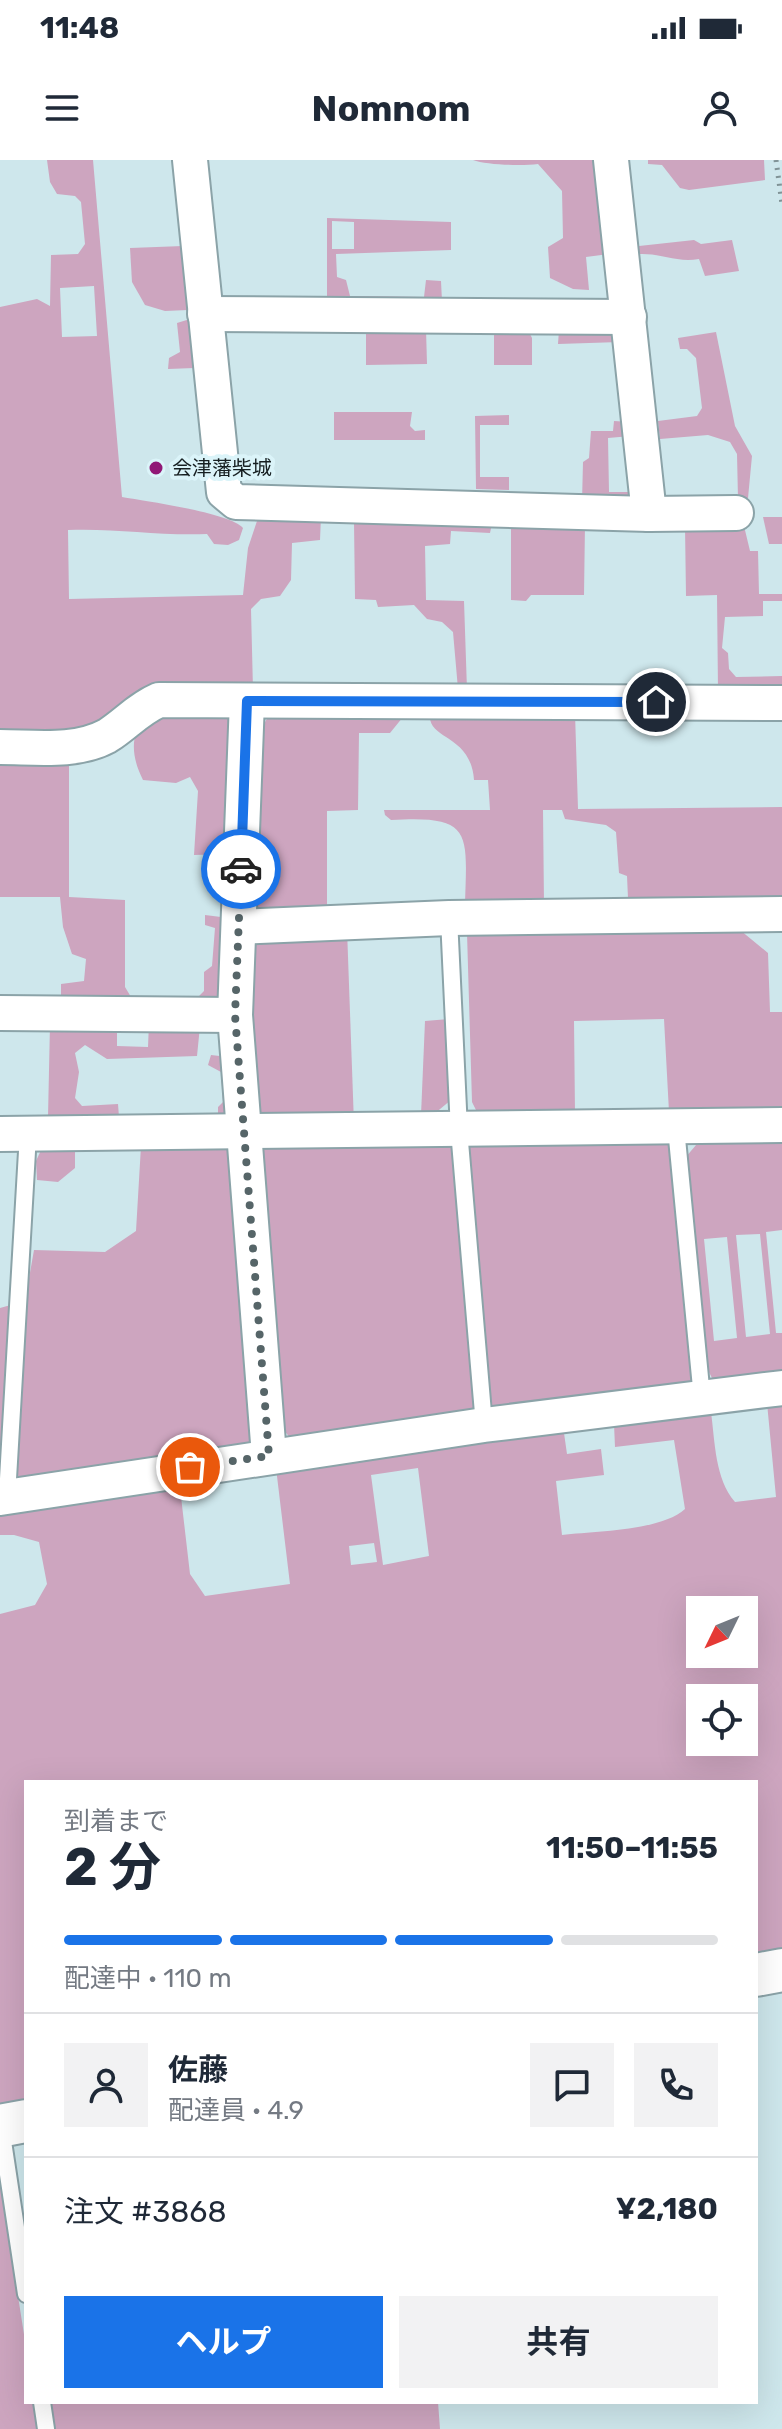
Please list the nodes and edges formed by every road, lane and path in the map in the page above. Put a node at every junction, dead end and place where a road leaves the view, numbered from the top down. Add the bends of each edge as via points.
1 (190, 160) edge
2 (611, 160) edge
3 (776, 160) edge
4 (782, 204) edge
5 (205, 314) junction
6 (629, 317) junction
7 (736, 513) dead end
8 (649, 514) junction
9 (247, 701) junction
10 (782, 703) edge
11 (0, 747) edge
12 (782, 914) edge
13 (449, 918) junction
14 (239, 927) junction
15 (0, 1013) edge
16 (235, 1015) junction
17 (782, 1125) edge
18 (676, 1128) junction
19 (459, 1130) junction
20 (244, 1132) junction
21 (14, 1134) edge
22 (782, 1388) edge
23 (702, 1398) junction
24 (484, 1425) junction
25 (269, 1456) junction
26 (4, 1497) edge
27 (782, 1970) edge
28 (758, 1975) edge
29 (24, 2121) edge
30 (0, 2126) edge
31 (24, 2281) edge
32 (42, 2404) edge
33 (46, 2429) edge

1 - 5 street
2 - 6 street
3 - 4 path
5 - 6 street
5 - 8 street via 224,492 236,502
6 - 8 street
7 - 8 street
9 - 10 street
9 - 11 street via 159,700 139,708 104,737 74,747
9 - 14 street
12 - 13 street
13 - 14 street
13 - 19 lane
14 - 16 street
15 - 16 street
16 - 20 street
17 - 18 street
18 - 19 street
18 - 23 lane
19 - 20 street
19 - 24 lane
20 - 21 street
20 - 25 street
21 - 26 lane
22 - 23 street
23 - 24 street
24 - 25 street
25 - 26 street
27 - 28 street
29 - 30 street
30 - 31 lane
32 - 33 lane

